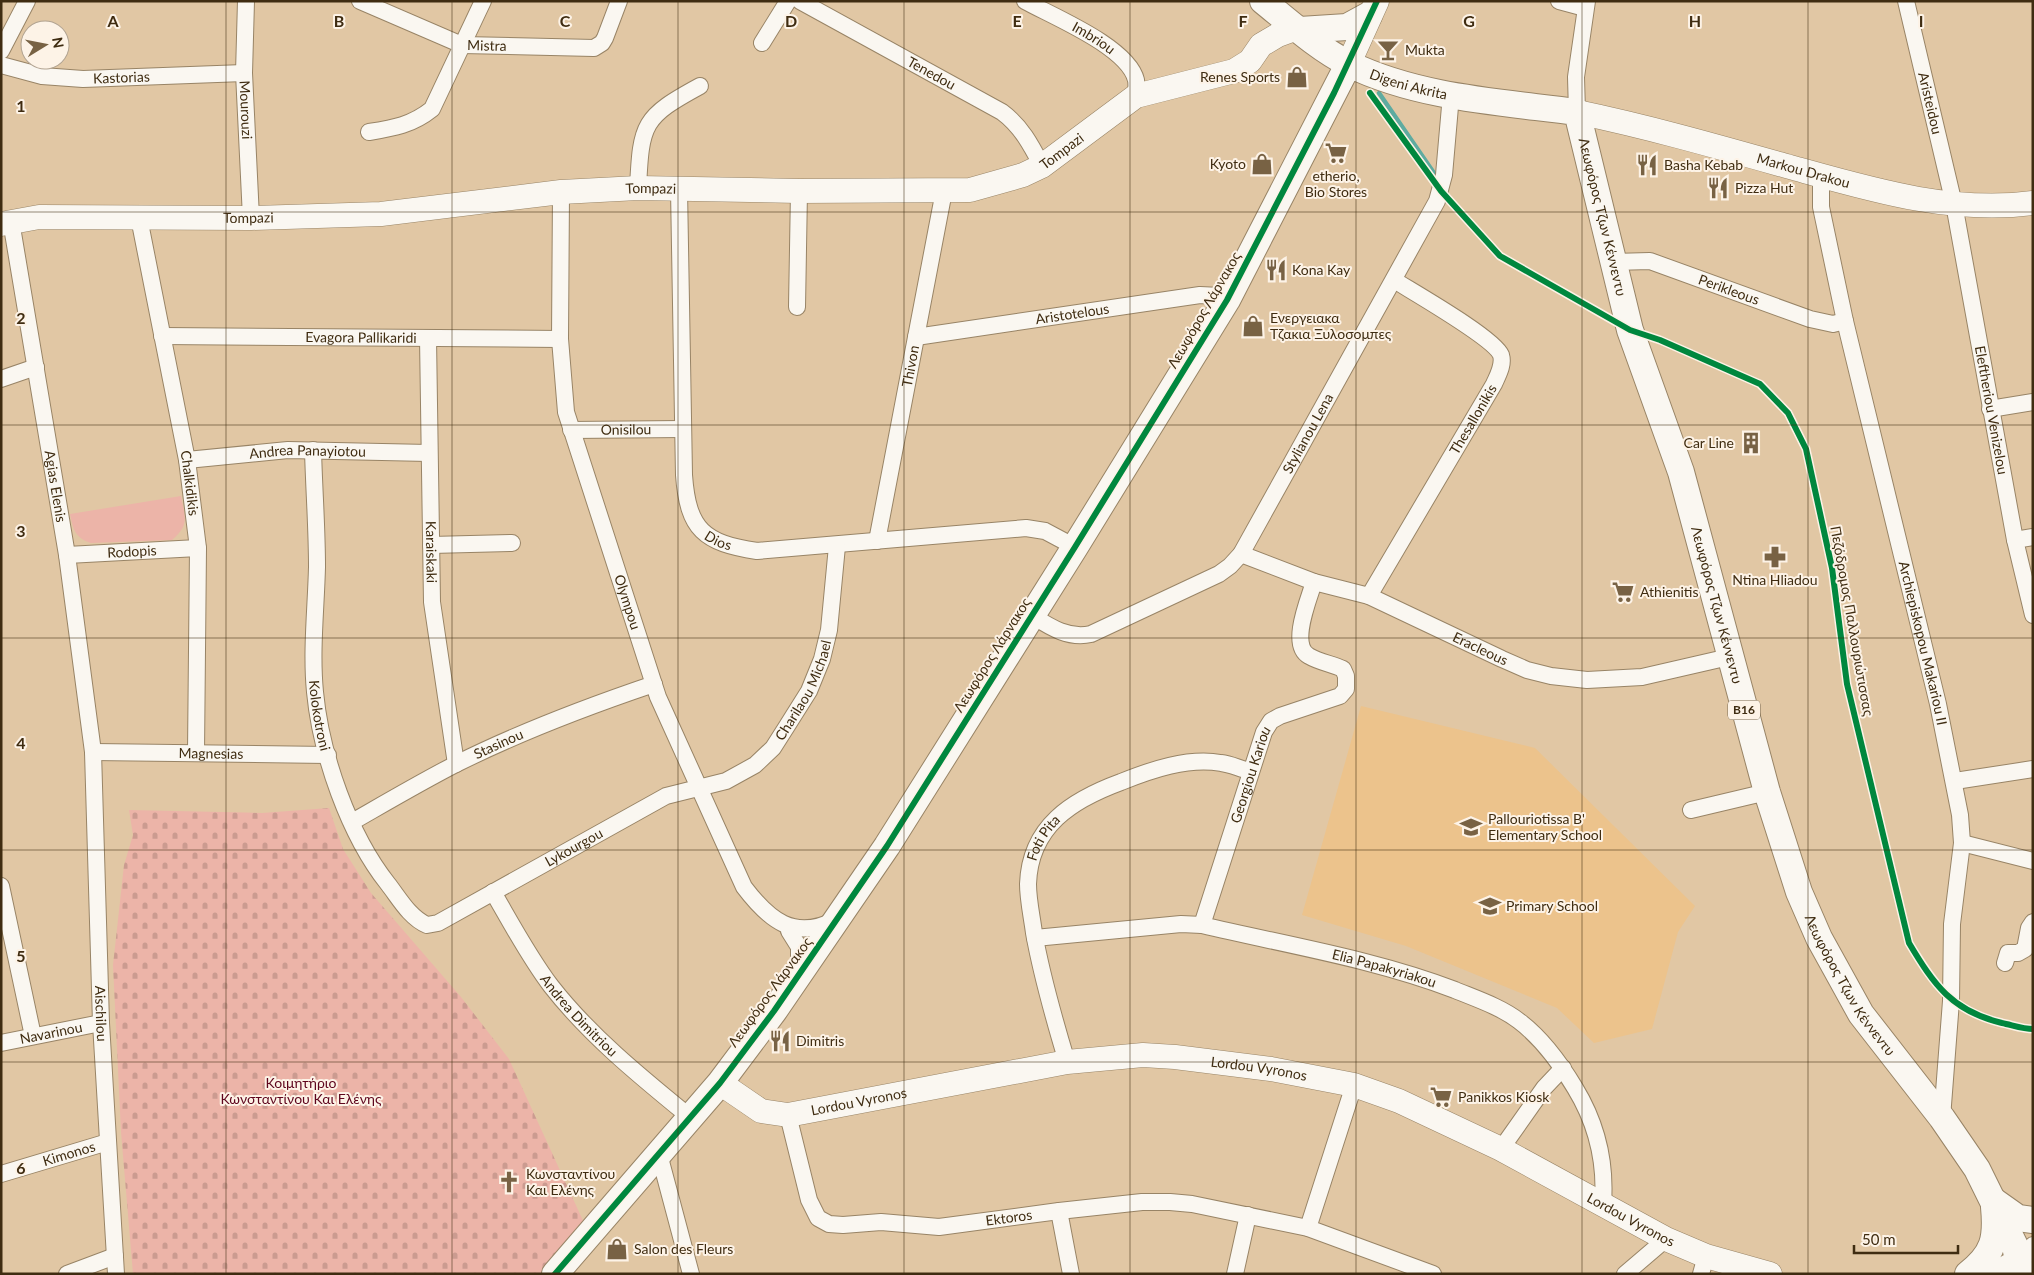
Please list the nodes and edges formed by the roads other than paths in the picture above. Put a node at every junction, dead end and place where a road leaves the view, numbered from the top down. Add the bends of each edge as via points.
1 (27, 1) edge
2 (246, 1) edge
3 (360, 1) edge
4 (484, 1) edge
5 (619, 1) edge
6 (788, 1) edge
7 (800, 1) edge
8 (1024, 1) edge
9 (1262, 1) edge
10 (1559, 1) edge
11 (1906, 1) edge
12 (1586, 4) edge
13 (1373, 8) edge
14 (1299, 29) junction
15 (762, 43) dead end
16 (462, 45) junction
17 (1261, 45) junction
18 (1, 51) edge
19 (1348, 63) junction
20 (1, 65) edge
21 (244, 73) junction
22 (700, 86) dead end
23 (1451, 95) junction
24 (1136, 96) junction
25 (1577, 112) junction
26 (370, 132) dead end
27 (1042, 166) junction
28 (1821, 175) junction
29 (638, 188) junction
30 (679, 189) junction
31 (799, 191) junction
32 (944, 191) junction
33 (561, 192) junction
34 (2033, 203) edge
35 (1954, 204) junction
36 (140, 218) junction
37 (251, 218) junction
38 (6, 223) edge
39 (1613, 262) junction
40 (1394, 280) junction
41 (1227, 300) junction
42 (797, 307) dead end
43 (1845, 321) junction
44 (162, 336) junction
45 (916, 337) junction
46 (428, 338) junction
47 (560, 339) junction
48 (36, 366) junction
49 (1, 379) edge
50 (2033, 402) edge
51 (1990, 409) junction
52 (682, 429) junction
53 (571, 430) junction
54 (313, 450) junction
55 (429, 453) junction
56 (187, 460) junction
57 (2033, 536) edge
58 (2015, 540) junction
59 (877, 542) junction
60 (512, 544) dead end
61 (431, 545) junction
62 (837, 546) junction
63 (198, 548) junction
64 (1075, 548) junction
65 (1240, 554) junction
66 (67, 555) junction
67 (1314, 582) junction
68 (1369, 596) junction
69 (1031, 615) junction
70 (2033, 615) edge
71 (1729, 656) junction
72 (654, 684) junction
73 (93, 752) junction
74 (196, 752) junction
75 (328, 755) junction
76 (456, 764) junction
77 (2033, 769) edge
78 (1250, 771) junction
79 (1955, 781) junction
80 (701, 789) junction
81 (1767, 792) junction
82 (1692, 810) dead end
83 (352, 822) junction
84 (1962, 843) junction
85 (2033, 861) edge
86 (1, 886) edge
87 (493, 892) junction
88 (450, 916) joint
89 (771, 917) junction
90 (837, 918) junction
91 (2033, 922) edge
92 (4, 924) edge
93 (1202, 925) junction
94 (789, 931) junction
95 (1035, 938) junction
96 (817, 949) junction
97 (2005, 963) dead end
98 (798, 975) junction
99 (101, 1023) junction
100 (33, 1036) junction
101 (1, 1043) edge
102 (1067, 1062) junction
103 (1563, 1068) junction
104 (720, 1083) junction
105 (1354, 1085) junction
106 (788, 1115) junction
107 (690, 1118) junction
108 (1942, 1118) junction
109 (108, 1142) junction
110 (1501, 1149) junction
111 (659, 1154) junction
112 (1, 1174) edge
113 (1994, 1201) junction
114 (1603, 1203) junction
115 (1060, 1211) junction
116 (1248, 1215) junction
117 (2033, 1220) edge
118 (1308, 1228) junction
119 (1666, 1239) junction
120 (115, 1256) junction
121 (2025, 1260) edge
122 (1703, 1265) edge
123 (1405, 1269) edge
124 (68, 1274) edge
125 (116, 1274) edge
126 (556, 1274) edge
127 (691, 1274) edge
128 (1071, 1274) edge
129 (1235, 1274) edge
130 (1433, 1274) edge
131 (1625, 1274) edge
132 (1770, 1274) edge
133 (1968, 1274) edge
134 (1994, 1274) edge

1 - 18 street
2 - 21 street, Mourouzi
3 - 16 street, Mistra
4 - 16 street
5 - 16 street, Mistra via 605,38 594,48
6 - 15 street
7 - 27 street, Tenedou via 1002,112 1026,136
8 - 24 street, Imbriou via 1117,52 1129,65 1136,80
9 - 14 main road, Digeni Akrita
9 - 17 street
10 - 12 street
11 - 35 street, Aristeidou
12 - 25 street, Λεωφόρος Τζων Κέννεντυ / B16 via 1576,77
13 - 14 main road via 1342,28
13 - 19 street, Λεωφόρος Λάρνακος
14 - 17 street, Tompazi via 1278,35
14 - 19 main road, Digeni Akrita
16 - 26 street via 432,109 403,127
17 - 24 street, Tompazi via 1250,61 1234,71
19 - 23 main road, Digeni Akrita via 1400,84
19 - 41 main road, Λεωφόρος Λάρνακος
20 - 21 street, Kastorias via 42,76 82,79
21 - 37 street, Mourouzi
22 - 29 street via 664,106 650,122 639,151
23 - 25 main road, Digeni Akrita
23 - 40 street, Stylianou Lena via 1440,191
24 - 27 street, Tompazi
25 - 28 street, Markou Drakou via 1656,129
25 - 39 main road, Λεωφόρος Τζων Κέννεντυ / B16
27 - 32 street, Tompazi via 998,183 970,190
28 - 35 street, Markou Drakou via 1915,199
28 - 43 street, Archiepiskopou Makariou II via 1821,207
29 - 30 street, Tompazi
29 - 33 street, Tompazi
30 - 31 street, Tompazi
30 - 52 street, Dios
31 - 32 street, Tompazi
31 - 42 street
32 - 45 street, Thivon
33 - 37 street, Tompazi via 381,214
33 - 47 street, Olympou
34 - 35 street, Markou Drakou via 2006,206
35 - 51 street, Eleftheriou Venizelou
36 - 37 street, Tompazi
36 - 38 street, Tompazi via 39,218
36 - 44 street, Chalkidikis
38 - 48 street, Agias Elenis
39 - 43 street, Perikleous via 1650,262 1810,319 1833,324
39 - 71 main road, Λεωφόρος Τζων Κέννεντυ / B16 via 1630,330 1685,487
40 - 65 street, Stylianou Lena
40 - 68 street, Thesallonikis via 1488,340 1498,350 1502,365 1494,384
41 - 45 street, Aristotelous via 1220,296 1200,295
41 - 64 main road, Λεωφόρος Λάρνακος
43 - 79 street, Archiepiskopou Makariou II
44 - 46 street, Evagora Pallikaridi
44 - 56 street, Chalkidikis
45 - 59 street, Thivon
46 - 47 street, Evagora Pallikaridi
46 - 55 street, Karaiskaki
47 - 53 street, Olympou via 564,395
48 - 49 street
48 - 66 street, Agias Elenis
50 - 51 street
51 - 58 street, Eleftheriou Venizelou
52 - 53 street, Onisilou
52 - 62 street, Dios via 689,511 706,534 723,544 757,551
53 - 72 street, Olympou
54 - 55 street, Andrea Panayiotou
54 - 56 street, Andrea Panayiotou
54 - 75 street, Kolokotroni via 317,565 315,691
55 - 61 street, Karaiskaki
56 - 63 street, Chalkidikis
57 - 58 street
58 - 70 street, Eleftheriou Venizelou
59 - 62 street, Dios
59 - 64 street, Dios via 1026,528 1045,531
60 - 61 street
61 - 76 street, Karaiskaki via 432,602
62 - 80 street, Charilaou Michael via 829,630 809,691 772,748 755,765 726,781
63 - 66 street, Rodopis
63 - 74 street, Chalkidikis
64 - 69 main road, Λεωφόρος Λάρνακος
65 - 67 street, Eracleous
65 - 69 street, Stylianou Lena via 1219,574 1091,634 1067,634
66 - 73 street, Agias Elenis
67 - 68 street, Eracleous
67 - 78 street, Georgiou Kariou via 1300,628 1300,644 1308,656 1342,669 1346,676 1346,689 1340,696 1271,721
68 - 71 street, Eracleous via 1511,663 1551,676 1586,680 1642,677
69 - 90 main road, Λεωφόρος Λάρνακος via 887,846
71 - 81 main road, Λεωφόρος Τζων Κέννεντυ / B16
72 - 76 street, Stasinou via 572,712
72 - 80 street, Olympou
73 - 74 street, Magnesias
73 - 99 street, Aischilou
74 - 75 street, Magnesias
75 - 83 street, Kolokotroni
76 - 83 street, Stasinou
77 - 79 street
78 - 93 street, Georgiou Kariou
78 - 95 street, Foti Pita via 1221,763 1174,765 1103,788 1065,809 1042,837 1031,863 1028,895
79 - 84 street, Archiepiskopou Makariou II
80 - 87 street, Lykourgou via 666,796
80 - 89 street, Olympou via 744,887
81 - 82 street
81 - 108 main road, Λεωφόρος Τζων Κέννεντυ / B16 via 1799,892 1842,983 1872,1031
83 - 88 street, Kolokotroni via 380,874 420,923 432,925
84 - 85 street
84 - 108 street, Archiepiskopou Makariou II via 1952,924 1951,1001
86 - 92 street
87 - 88 street, Lykourgou
87 - 107 street, Andrea Dimitriou via 534,962 576,1015
89 - 90 street, Olympou via 807,930 819,928
89 - 94 street
90 - 96 main road, Λεωφόρος Λάρνακος
91 - 97 street via 2025,949 2008,953
92 - 100 street
93 - 95 street, Elia Papakyriakou via 1181,924
93 - 103 street, Elia Papakyriakou via 1424,978 1471,996 1519,1021
94 - 96 street
94 - 98 street via 799,947
95 - 102 street, Foti Pita via 1049,1004
96 - 98 main road, Λεωφόρος Λάρνακος
98 - 104 main road, Λεωφόρος Λάρνακος
99 - 100 street, Navarinou
99 - 109 street, Aischilou
100 - 101 street, Navarinou
102 - 105 street, Lordou Vyronos via 1143,1055 1174,1056 1272,1069
102 - 106 street, Lordou Vyronos
103 - 110 street via 1544,1088
103 - 114 street, Elia Papakyriakou via 1595,1125 1605,1177
104 - 106 street, Lordou Vyronos via 761,1111
104 - 107 main road, Λεωφόρος Λάρνακος
105 - 110 street, Lordou Vyronos via 1399,1101
105 - 118 street
106 - 115 street, Ektoros via 809,1200 818,1218 829,1224 881,1222 939,1227
107 - 111 main road, Λεωφόρος Λάρνακος
108 - 113 main road, Λεωφόρος Τζων Κέννεντυ / B16
109 - 112 street, Kimonos
109 - 120 street, Aischilou
110 - 114 street, Lordou Vyronos
111 - 126 main road, Λεωφόρος Λάρνακος
111 - 127 street
113 - 117 main road via 2018,1218
113 - 121 main road, Λεωφόρος Τζων Κέννεντυ / B16
113 - 133 main road via 1995,1236 1986,1256
114 - 119 street, Lordou Vyronos
115 - 116 street, Ektoros via 1170,1202
115 - 128 street
116 - 118 street, Ektoros
116 - 129 street
118 - 123 street, Ektoros
119 - 122 street, Lordou Vyronos
119 - 131 street
120 - 124 street
120 - 125 street, Aischilou
121 - 134 street
122 - 132 street, Lordou Vyronos
123 - 130 street, Ektoros

